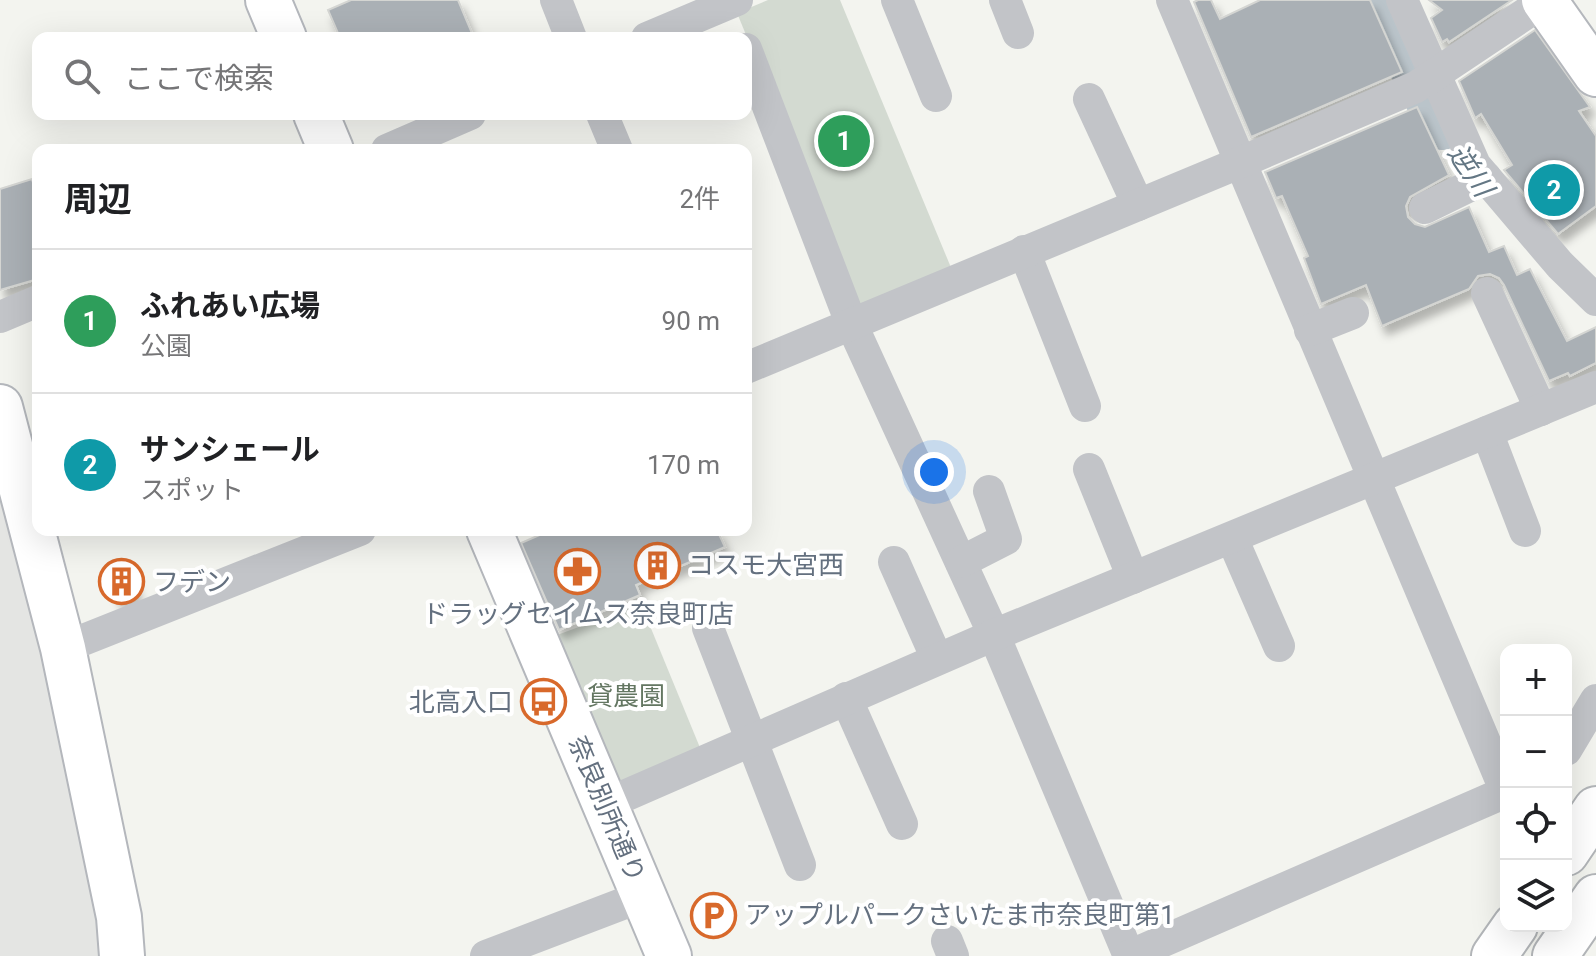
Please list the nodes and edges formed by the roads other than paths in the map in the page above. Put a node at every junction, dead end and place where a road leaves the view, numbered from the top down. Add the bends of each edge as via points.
1 (268, 0) edge
2 (556, 0) edge
3 (897, 0) edge
4 (1005, 0) edge
5 (1172, 0) edge
6 (1402, 0) edge
7 (1545, 0) edge
8 (731, 1) edge
9 (281, 32) edge
10 (569, 32) edge
11 (661, 32) edge
12 (740, 32) edge
13 (1018, 33) dead end
14 (752, 65) edge
15 (1596, 74) edge
16 (1425, 81) junction
17 (936, 96) dead end
18 (1089, 99) dead end
19 (318, 120) edge
20 (456, 120) edge
21 (604, 120) edge
22 (328, 144) edge
23 (401, 144) edge
24 (614, 144) edge
25 (1239, 163) junction
26 (1478, 183) junction
27 (1138, 205) junction
28 (1425, 208) dead end
29 (1024, 251) junction
30 (1487, 293) dead end
31 (1596, 300) edge
32 (32, 304) edge
33 (1353, 313) dead end
34 (0, 317) edge
35 (851, 323) junction
36 (1310, 330) junction
37 (752, 365) edge
38 (1596, 387) edge
39 (1085, 406) dead end
40 (0, 407) edge
41 (1541, 410) junction
42 (1487, 432) junction
43 (1089, 469) dead end
44 (1374, 479) junction
45 (989, 491) dead end
46 (32, 529) edge
47 (1525, 531) dead end
48 (34, 536) edge
49 (345, 536) edge
50 (492, 536) edge
51 (1232, 538) junction
52 (894, 562) dead end
53 (961, 562) junction
54 (1133, 578) junction
55 (708, 628) dead end
56 (994, 635) junction
57 (1279, 646) dead end
58 (63, 648) junction
59 (937, 659) junction
60 (846, 698) junction
61 (1596, 700) edge
62 (753, 738) junction
63 (1572, 740) edge
64 (1504, 788) edge
65 (1500, 795) edge
66 (606, 804) junction
67 (1596, 809) edge
68 (902, 824) dead end
69 (1572, 844) edge
70 (800, 865) dead end
71 (643, 896) junction
72 (1596, 897) edge
73 (1511, 932) edge
74 (1558, 951) edge
75 (122, 956) edge
76 (486, 956) edge
77 (669, 956) edge
78 (1129, 956) edge
79 (1494, 956) edge

1 - 9 main road
2 - 10 street
3 - 17 street
4 - 13 street
5 - 25 street
6 - 16 street
7 - 15 main road
7 - 16 street
8 - 11 street
8 - 12 street
14 - 35 street
16 - 25 street
16 - 26 street via 1475,165
18 - 27 street
19 - 22 main road
20 - 23 street
21 - 24 street
25 - 27 street
25 - 36 street
26 - 28 street
26 - 31 street
27 - 29 street
29 - 35 street
29 - 39 street
30 - 41 street
32 - 34 street
33 - 36 street
35 - 37 street
35 - 53 street
36 - 44 street
38 - 41 street
40 - 46 main road
41 - 42 street
42 - 44 street
42 - 47 street
43 - 54 street
44 - 51 street
44 - 64 street
45 - 53 street via 1006,539
48 - 58 main road
49 - 58 street
50 - 66 main road, 奈良別所通り
51 - 54 street
51 - 57 street
52 - 59 street
53 - 56 street
54 - 56 street
55 - 62 street
56 - 59 street
56 - 78 street
58 - 75 main road via 119,917
59 - 60 street
60 - 62 street
60 - 68 street
61 - 63 street
62 - 66 street
62 - 70 street
65 - 78 street
66 - 71 main road, 奈良別所通り
67 - 69 main road
71 - 76 street
71 - 77 main road, 奈良別所通り
72 - 74 main road
73 - 79 main road

